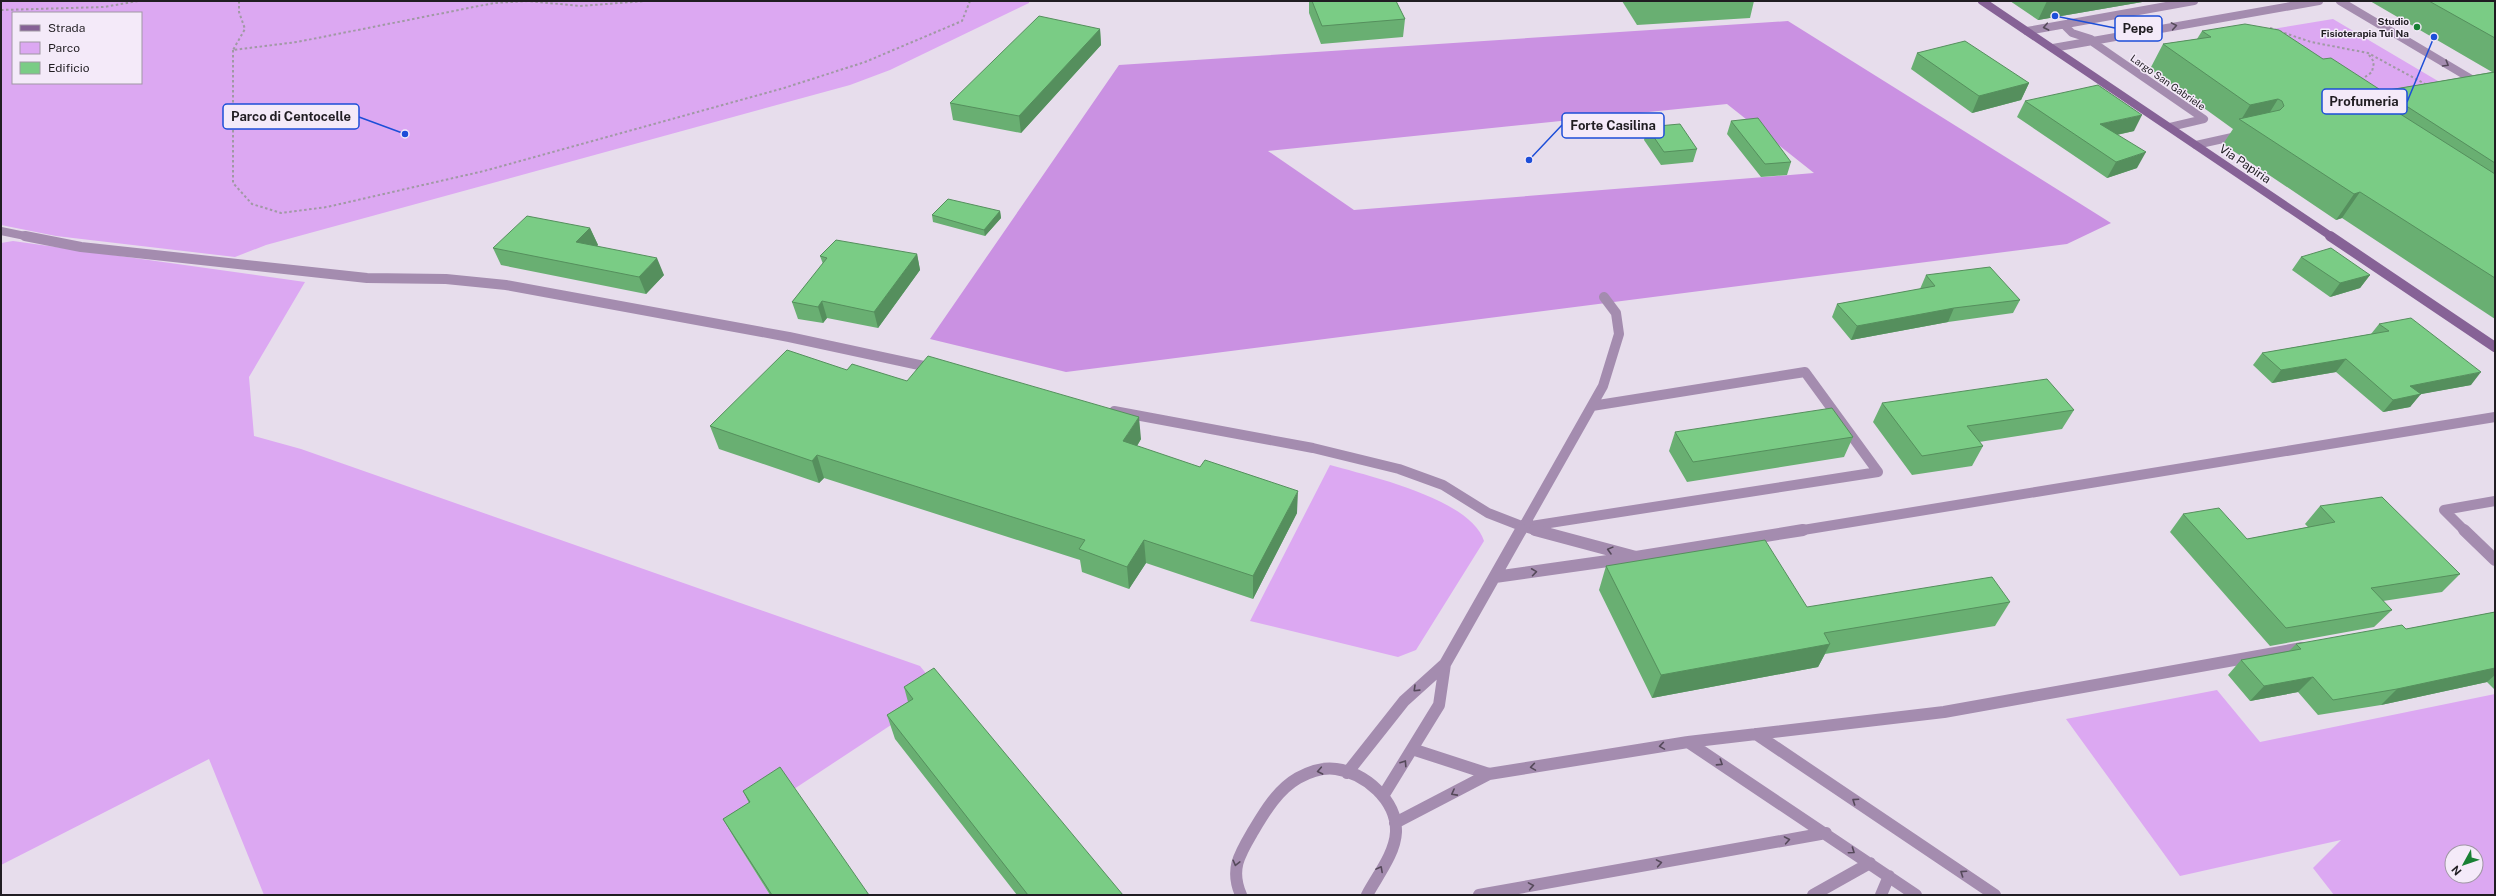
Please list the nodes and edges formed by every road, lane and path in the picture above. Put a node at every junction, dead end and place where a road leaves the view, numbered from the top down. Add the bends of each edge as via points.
1 (138, 1) edge
2 (239, 1) edge
3 (645, 1) edge
4 (970, 1) edge
5 (1982, 1) edge
6 (2194, 1) edge
7 (2319, 1) edge
8 (2340, 1) edge
9 (1, 10) edge
10 (2069, 23) junction
11 (2266, 27) edge
12 (2027, 31) junction
13 (2093, 40) junction
14 (2053, 48) junction
15 (233, 50) junction
16 (2368, 53) junction
17 (2354, 83) edge
18 (2434, 87) edge
19 (2495, 92) edge
20 (2170, 127) junction
21 (2248, 134) edge
22 (2196, 145) junction
23 (4, 234) edge
24 (1604, 297) dead end
25 (2495, 347) edge
26 (941, 370) edge
27 (1592, 406) junction
28 (1107, 409) edge
29 (2495, 417) edge
30 (2484, 418) junction
31 (2495, 424) edge
32 (2495, 501) edge
33 (1524, 527) junction
34 (1636, 557) junction
35 (2495, 560) edge
36 (1495, 578) junction
37 (2316, 645) edge
38 (1446, 664) junction
39 (1756, 734) junction
40 (1688, 742) junction
41 (1412, 749) junction
42 (1347, 773) junction
43 (1489, 774) junction
44 (1382, 796) junction
45 (1395, 823) junction
46 (1826, 833) junction
47 (1870, 864) junction
48 (1889, 876) junction
49 (1981, 891) edge
50 (1496, 894) edge
51 (1242, 895) edge
52 (1367, 895) edge
53 (1479, 895) edge
54 (1813, 895) edge
55 (1880, 895) edge
56 (1916, 895) edge
57 (1995, 895) edge

1 - 9 path via 108,7 32,7
2 - 15 path via 239,12 245,29
3 - 15 path via 580,6 528,1 494,3 297,42
4 - 15 path via 962,21 865,62 784,88 484,171 327,207 281,213 252,204 233,183
5 - 12 street, Via Papiria
6 - 10 street
13 -> 7 street
8 -> 19 street
10 -> 12 street
10 - 13 street via 2066,27 2070,32
11 - 16 path via 2311,42
12 - 14 street, Via Papiria
13 - 14 street
13 - 20 street, Largo San Gabriele via 2204,119
14 - 20 street, Via Papiria
16 - 17 path via 2374,62 2372,72
16 - 18 path
20 - 22 street, Via Papiria
21 - 22 street
22 - 25 street, Via Papiria
23 - 26 street via 81,247 367,278 446,279 506,285 789,337
24 - 27 street via 1616,314 1619,334 1603,386
27 - 33 street
27 - 33 street via 1805,372 1878,472
28 - 33 street via 1313,448 1399,469 1442,485 1488,513
29 - 30 street
30 - 31 street
30 - 34 street
32 - 35 street via 2444,510
34 -> 33 street
33 - 36 street
36 -> 34 street
36 - 38 street
37 - 39 street via 1944,712
38 - 41 street via 1439,705
38 -> 42 street via 1404,701
39 - 40 street
49 -> 39 street
40 -> 43 street
40 -> 46 street
41 - 43 street
44 -> 41 street
42 - 44 street via 1364,781
42 -> 51 street via 1336,769 1304,775 1289,784 1277,796 1239,854 1234,874
43 -> 45 street
44 - 45 street via 1394,813
52 -> 45 street via 1394,844
46 -> 47 street
50 -> 46 street
47 - 48 street
47 - 54 street
48 - 55 street
48 - 56 street
49 - 57 street
50 - 53 street

